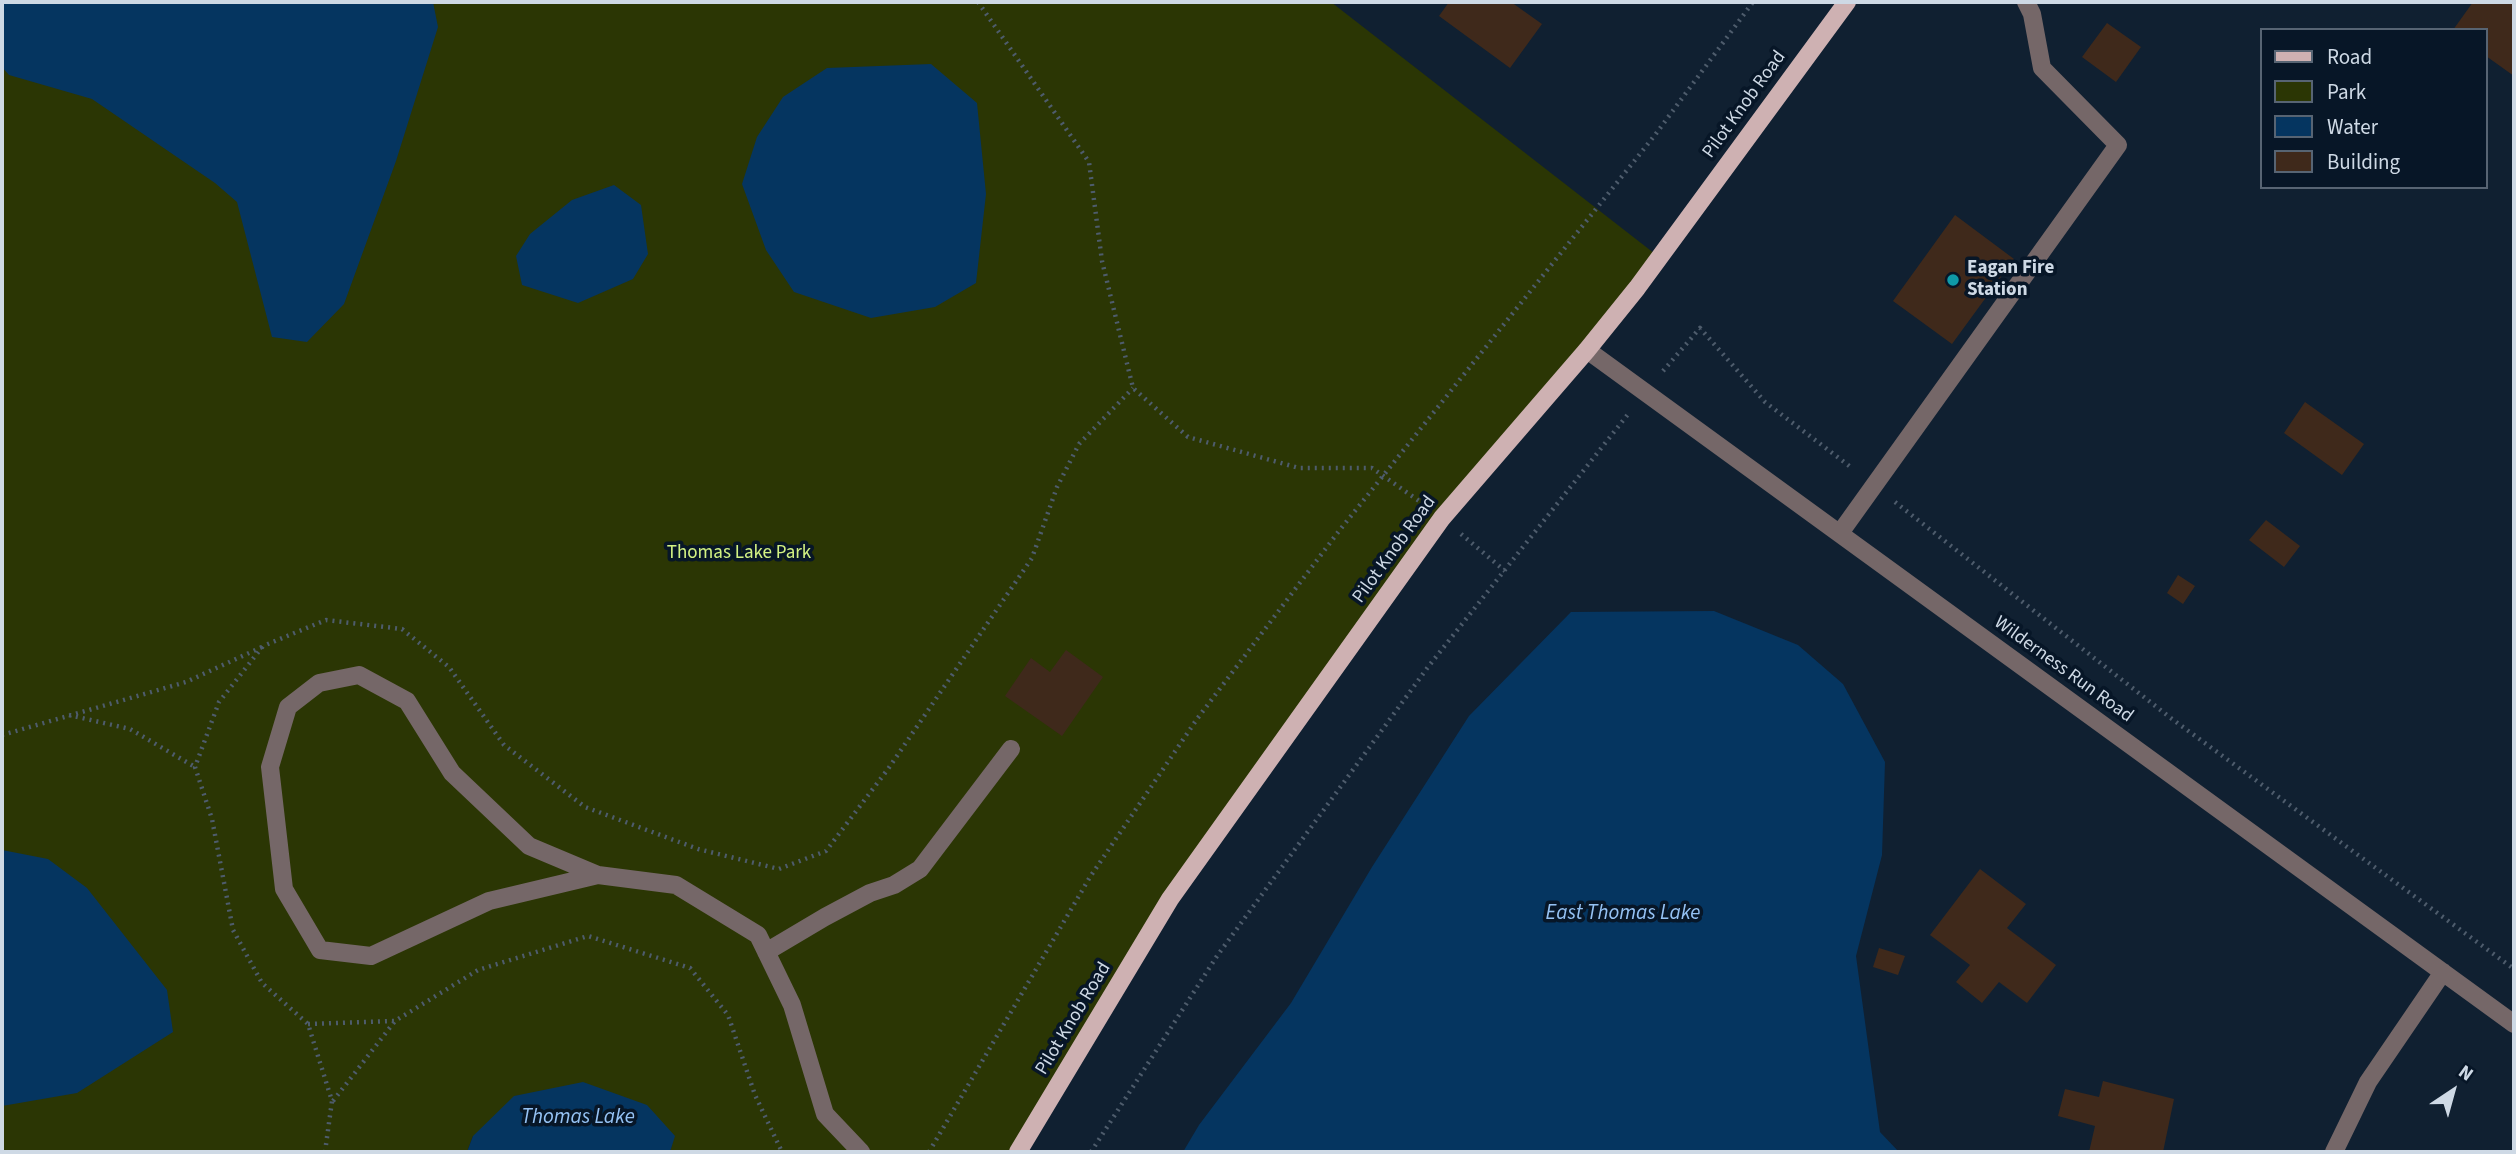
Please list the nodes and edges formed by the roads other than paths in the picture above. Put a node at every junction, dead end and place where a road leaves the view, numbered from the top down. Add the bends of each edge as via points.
1 (1847, 2) edge
2 (2026, 2) edge
3 (1587, 350) junction
4 (1840, 533) junction
5 (1011, 749) dead end
6 (598, 876) junction
7 (766, 952) junction
8 (2443, 972) junction
9 (2514, 1024) edge
10 (861, 1152) edge
11 (1018, 1152) edge
12 (2333, 1152) edge

1 - 3 main road, Pilot Knob Road
2 - 4 street via 2042,68 2118,145
3 - 4 street, Wilderness Run Road
3 - 11 main road, Pilot Knob Road via 1442,518 1170,899
4 - 8 street, Wilderness Run Road
5 - 7 street via 920,869
6 - 6 street via 529,846 452,774 408,701 359,675 319,683 288,707 270,767 284,889 320,950 371,956 489,901
6 - 7 street via 676,886 758,935
7 - 10 street via 792,1006 825,1114
8 - 9 street, Wilderness Run Road
8 - 12 street via 2368,1082

